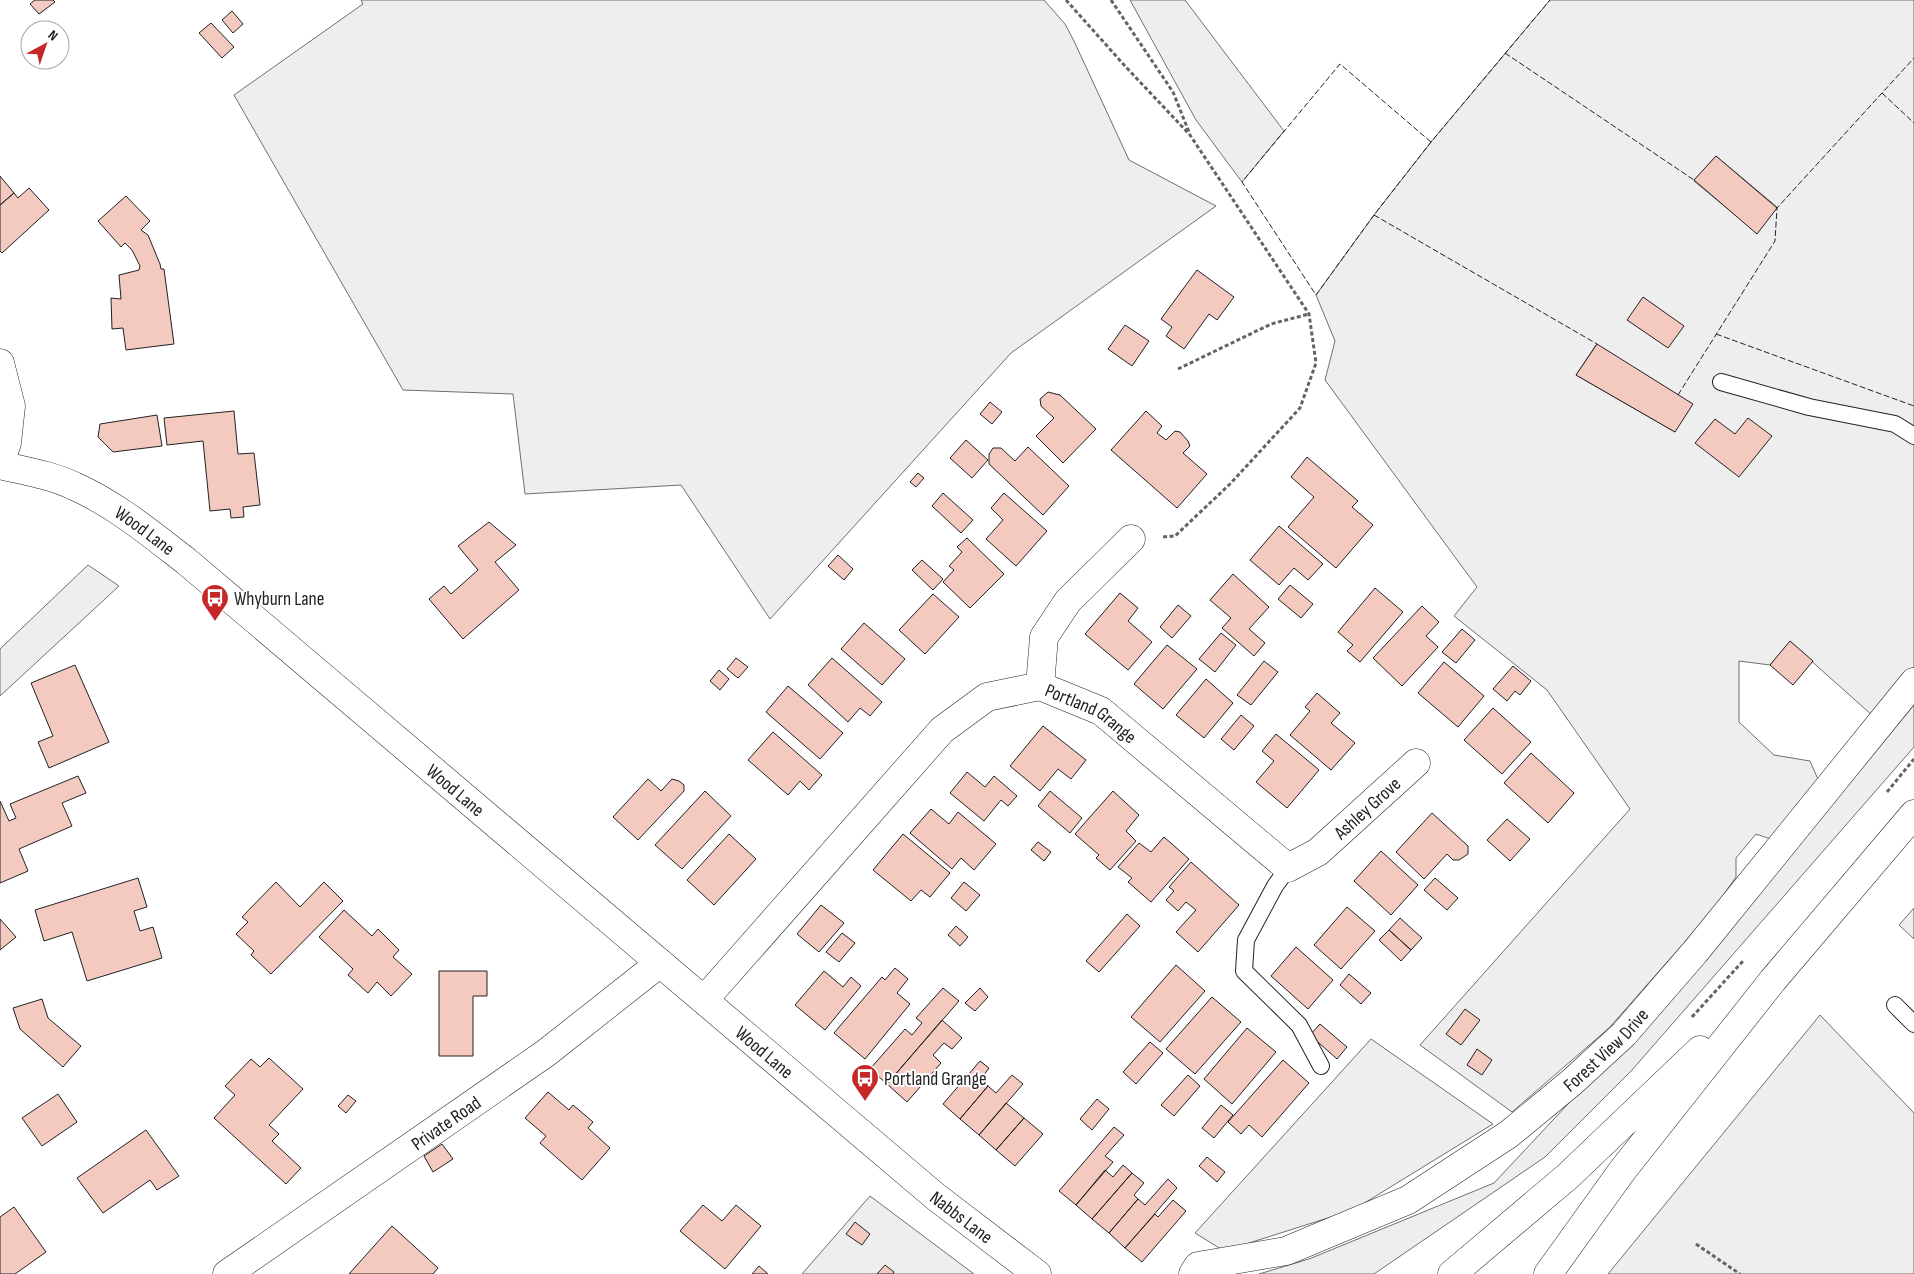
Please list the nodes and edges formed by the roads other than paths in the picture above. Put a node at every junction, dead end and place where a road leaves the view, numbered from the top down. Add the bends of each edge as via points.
1 (0, 363) edge
2 (1722, 382) dead end
3 (1914, 436) edge
4 (0, 464) edge
5 (1131, 539) road end
6 (1914, 682) edge
7 (1040, 686) junction
8 (1416, 763) dead end
9 (1914, 814) edge
10 (1288, 868) junction
11 (660, 963) junction
12 (1773, 980) junction
13 (704, 1000) junction
14 (1895, 1005) dead end
15 (1914, 1024) edge
16 (1321, 1066) dead end
17 (887, 1155) joint
18 (227, 1274) edge
19 (1037, 1274) edge
20 (1193, 1274) edge
21 (1452, 1274) edge
22 (1548, 1274) edge

1 - 4 street via 11,406 7,443
2 - 3 lane via 1809,407 1895,424
4 - 11 street, Wood Lane via 75,486 128,516
5 - 7 street via 1068,601 1044,637
6 - 20 street, Forest View Drive via 1695,952 1624,1034 1509,1134 1408,1200 1286,1251 1198,1266
7 - 10 street, Portland Grange via 1101,710
7 - 13 street, Portland Grange via 988,697 942,730
8 - 10 street, Ashley Grove via 1318,852
9 - 12 street
10 - 16 lane via 1246,940 1244,971 1299,1025
11 - 13 street, Wood Lane
11 - 18 street, Private Road via 546,1053
12 - 21 street via 1568,1176
12 - 22 street via 1622,1171
13 - 17 street, Wood Lane
14 - 15 lane
17 - 19 street, Nabbs Lane

